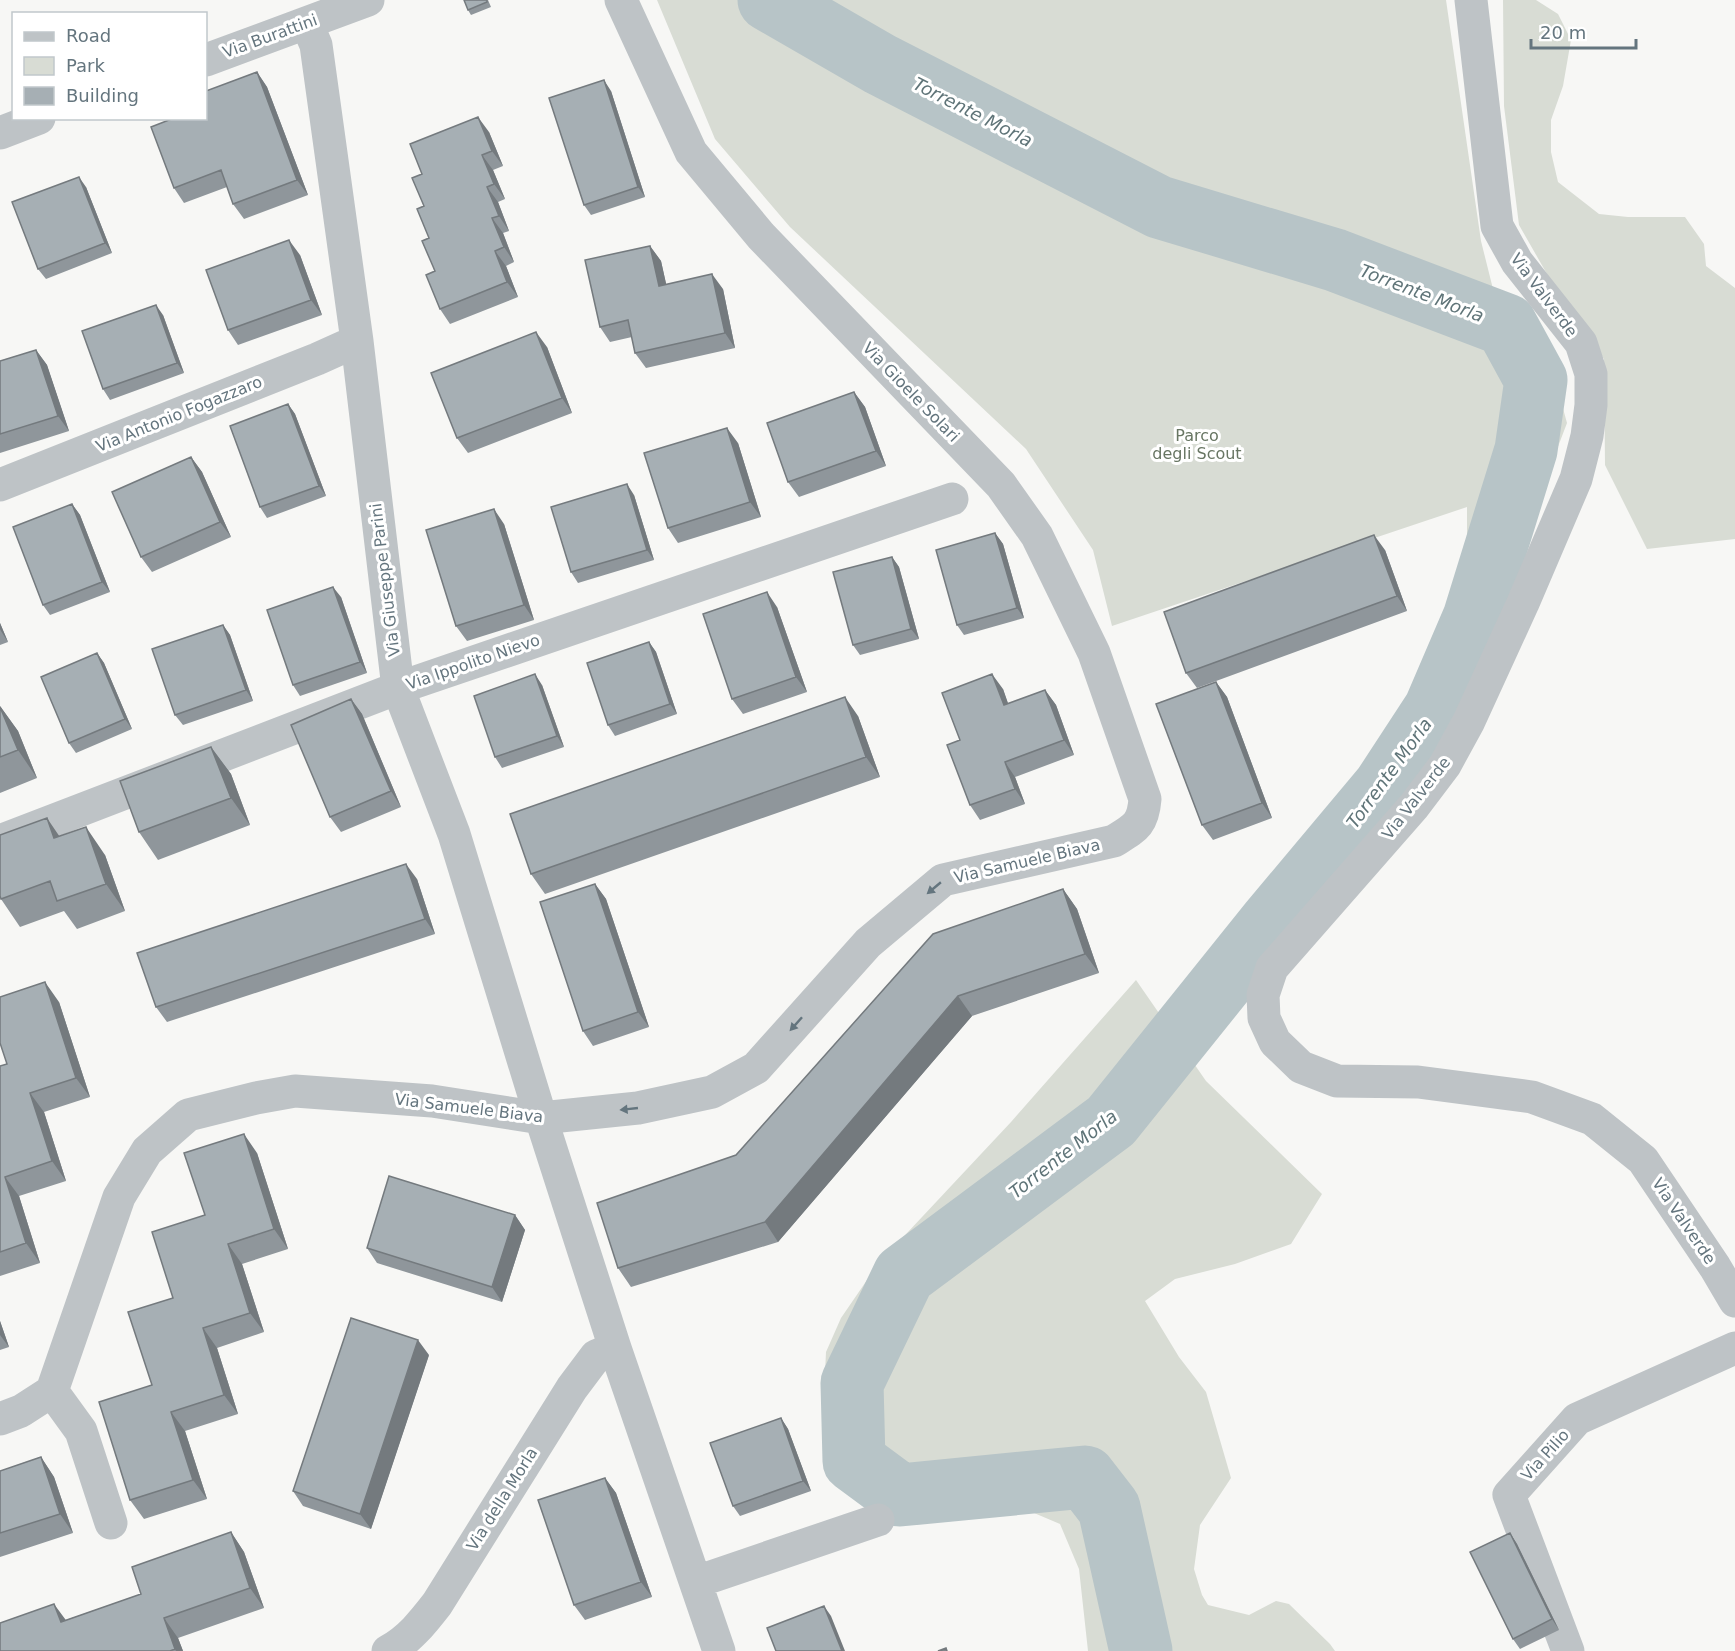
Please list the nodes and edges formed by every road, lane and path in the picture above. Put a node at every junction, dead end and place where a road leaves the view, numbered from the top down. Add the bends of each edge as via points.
1 (368, 0) edge
2 (621, 0) edge
3 (1470, 0) edge
4 (307, 24) junction
5 (207, 60) edge
6 (34, 120) edge
7 (0, 133) edge
8 (357, 341) junction
9 (0, 485) edge
10 (952, 499) dead end
11 (398, 688) junction
12 (1144, 816) joint
13 (0, 841) edge
14 (541, 1118) junction
15 (1735, 1301) edge
16 (615, 1348) junction
17 (1735, 1348) edge
18 (52, 1391) junction
19 (0, 1419) edge
20 (878, 1520) dead end
21 (111, 1523) dead end
22 (696, 1582) junction
23 (388, 1651) edge
24 (719, 1651) edge
25 (1568, 1651) edge

1 - 4 street, Via Burattini
2 - 12 street, Via Gioele Solari via 691,152 761,236 1000,485 1037,536 1094,653 1145,799
3 - 15 street, Via Valverde via 1497,226 1517,262 1581,344 1592,374 1587,436 1576,479 1523,603 1445,765 1272,968 1263,995 1264,1018 1275,1042 1301,1067 1337,1082 1418,1082 1532,1096 1592,1119 1643,1160
4 - 5 street, Via Burattini
4 - 8 street, Via Giuseppe Parini via 316,45
6 - 7 street
8 - 9 street, Via Antonio Fogazzaro
8 - 11 street, Via Giuseppe Parini
10 - 11 street, Via Ippolito Nievo
11 - 13 street, Via Ippolito Nievo
11 - 14 street, Via Giuseppe Parini via 454,834
12 -> 14 street, Via Samuele Biava via 1132,830 1114,841 944,880 868,942 756,1068 712,1092 639,1108
14 - 16 street
14 - 18 street, Via Samuele Biava via 432,1101 296,1091 188,1115 147,1150 119,1197
16 - 22 street
16 - 23 street, Via della Morla via 596,1356 572,1388 437,1604 419,1627
17 - 25 street, Via Pilio via 1577,1419 1509,1495
18 - 19 street
18 - 21 street via 81,1431
20 - 22 street
22 - 24 street

